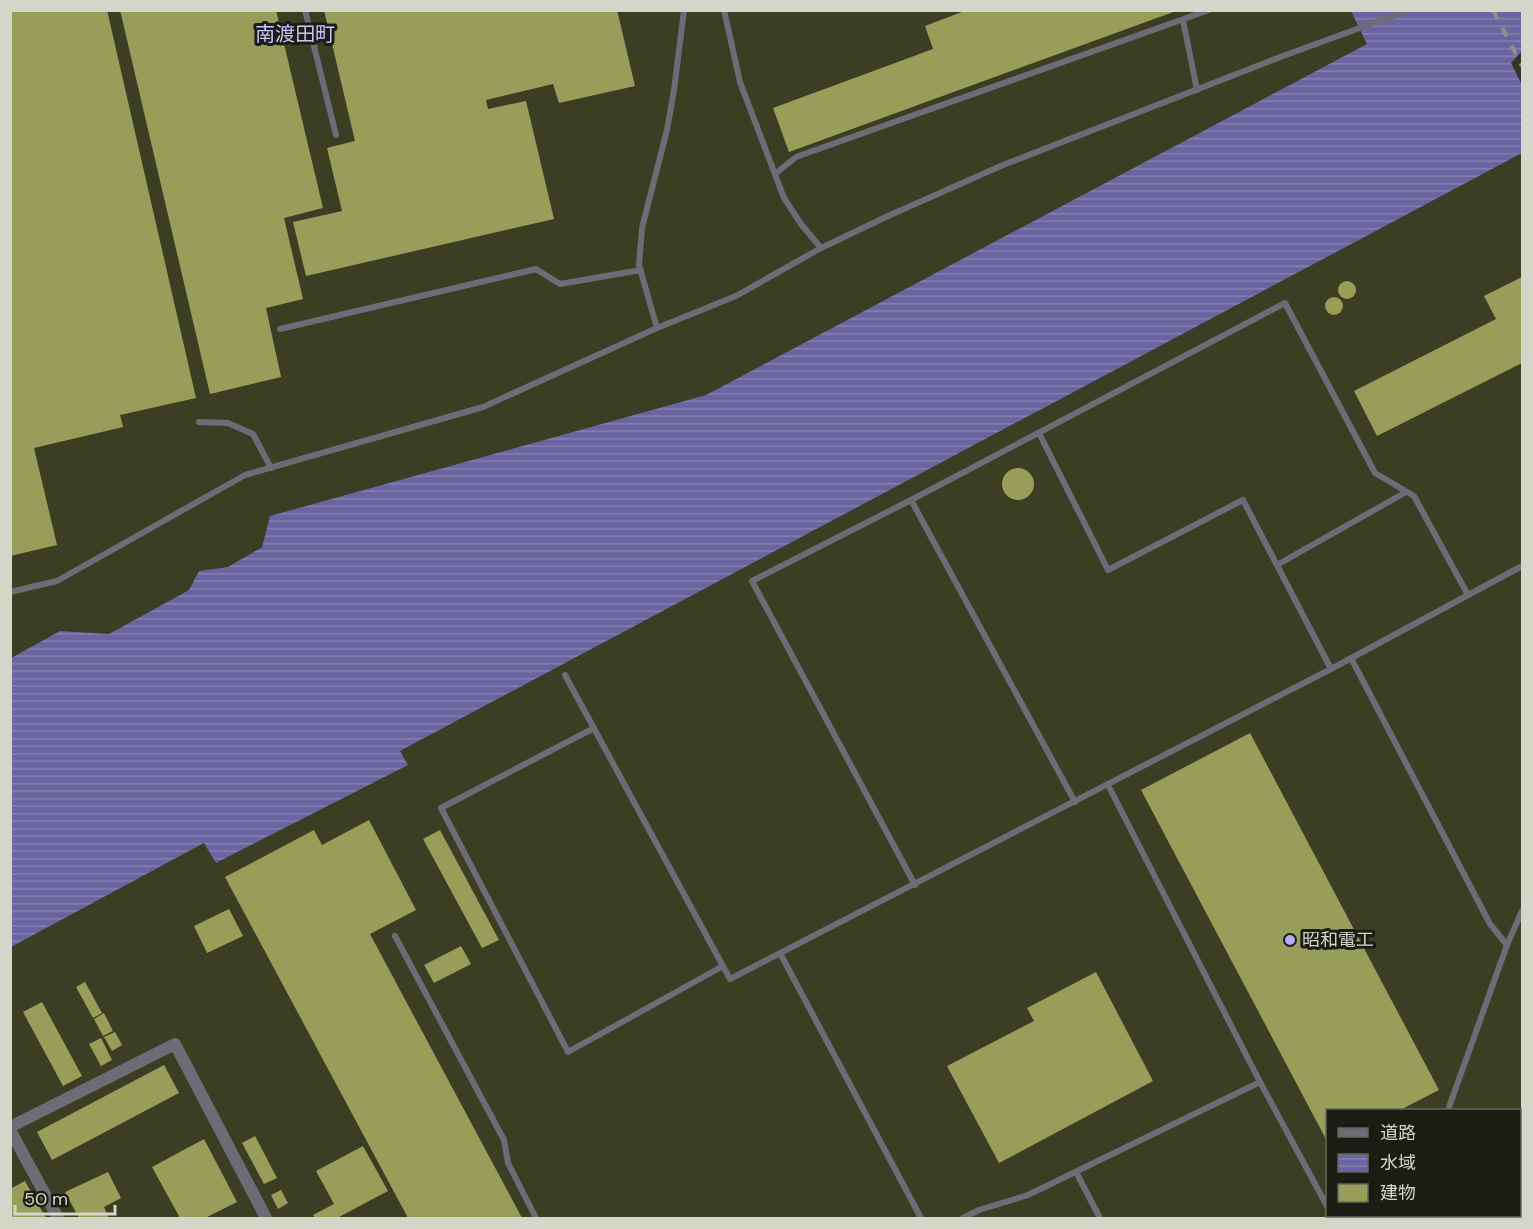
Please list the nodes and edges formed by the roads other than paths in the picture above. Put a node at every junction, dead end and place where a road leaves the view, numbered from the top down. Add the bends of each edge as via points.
1 (305, 10) edge
2 (684, 10) edge
3 (724, 10) edge
4 (1209, 10) edge
5 (1409, 10) edge
6 (1183, 20) junction
7 (1197, 90) junction
8 (336, 135) dead end
9 (775, 174) junction
10 (821, 248) junction
11 (641, 270) junction
12 (657, 328) junction
13 (280, 329) dead end
14 (199, 422) dead end
15 (1039, 433) junction
16 (271, 468) junction
17 (1406, 492) junction
18 (911, 500) junction
19 (1277, 565) junction
20 (1522, 566) edge
21 (10, 592) edge
22 (1468, 595) junction
23 (1351, 658) junction
24 (1331, 669) junction
25 (565, 675) dead end
26 (594, 728) junction
27 (1108, 785) junction
28 (1075, 802) junction
29 (915, 885) junction
30 (1522, 911) edge
31 (395, 936) dead end
32 (1507, 945) junction
33 (781, 955) junction
34 (723, 966) junction
35 (1260, 1082) junction
36 (1448, 1109) edge
37 (10, 1128) edge
38 (1076, 1172) junction
39 (1326, 1204) edge
40 (58, 1218) edge
41 (267, 1218) edge
42 (536, 1218) edge
43 (921, 1218) edge
44 (963, 1218) edge
45 (1100, 1218) edge

1 - 8 lane
2 - 11 lane via 675,90 642,228
3 - 9 lane via 740,82
4 - 6 lane
5 - 7 lane
6 - 7 lane
6 - 9 lane via 796,157
7 - 10 lane via 974,177
9 - 10 lane via 784,198
10 - 12 lane via 736,296
11 - 12 lane
11 - 13 lane via 560,284 536,269
12 - 16 lane via 483,407
14 - 16 lane via 228,423 253,434
15 - 17 lane via 1285,303 1375,473
15 - 18 lane
15 - 19 lane via 1108,570 1243,500
16 - 21 lane via 245,475 57,581
17 - 19 lane
17 - 22 lane via 1414,496
18 - 28 lane
18 - 29 lane via 752,581
19 - 24 lane
20 - 22 lane
22 - 23 lane
23 - 24 lane
23 - 32 lane via 1490,924
24 - 27 lane
25 - 26 lane
26 - 34 lane
26 - 34 lane via 441,808 568,1052
27 - 28 lane
27 - 35 lane
28 - 29 lane
29 - 33 lane
30 - 32 lane
31 - 42 lane via 504,1140 507,1163
32 - 36 lane
33 - 34 lane via 730,979
33 - 43 lane
35 - 38 lane
35 - 39 lane
37 - 40 street
37 - 41 street via 175,1044
38 - 44 lane via 1028,1195
38 - 45 lane

